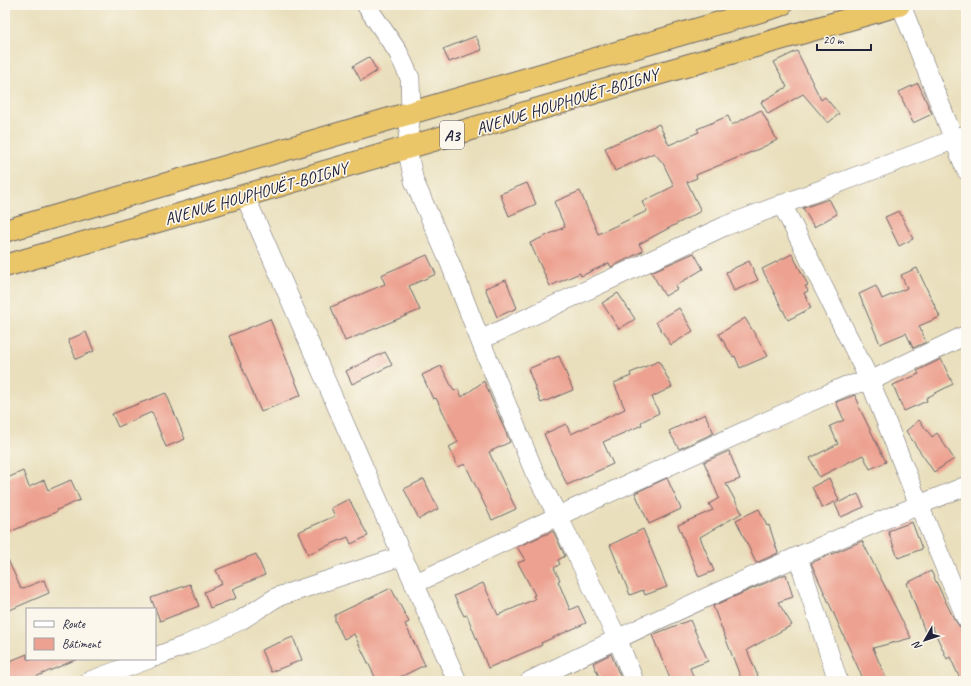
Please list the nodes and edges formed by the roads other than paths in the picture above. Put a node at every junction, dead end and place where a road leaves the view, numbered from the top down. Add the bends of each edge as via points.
1 (366, 5) edge
2 (781, 5) edge
3 (900, 5) edge
4 (411, 113) junction
5 (960, 137) edge
6 (407, 148) junction
7 (966, 170) edge
8 (245, 196) junction
9 (782, 204) junction
10 (5, 231) edge
11 (5, 266) edge
12 (966, 335) edge
13 (480, 340) junction
14 (870, 381) junction
15 (966, 486) edge
16 (919, 505) junction
17 (558, 516) junction
18 (402, 556) junction
19 (798, 557) junction
20 (414, 584) junction
21 (966, 618) edge
22 (616, 638) junction
23 (156, 657) edge
24 (146, 660) edge
25 (90, 681) edge
26 (457, 681) edge
27 (530, 681) edge
28 (634, 681) edge
29 (838, 681) edge

1 - 4 street via 398,52 410,78
2 - 4 highway, AVENUE HOUPHOUËT-BOIGNY / A3
3 - 5 street
3 - 6 highway, AVENUE HOUPHOUËT-BOIGNY / A3
4 - 6 street
4 - 10 highway, AVENUE HOUPHOUËT-BOIGNY / A3
5 - 7 street
5 - 9 street
6 - 8 highway, AVENUE HOUPHOUËT-BOIGNY / A3
6 - 13 street via 414,181
8 - 11 highway, AVENUE HOUPHOUËT-BOIGNY / A3
8 - 18 street
9 - 13 street via 725,226
9 - 14 street
12 - 14 street
13 - 17 street via 534,471
14 - 16 street
14 - 17 street via 846,386
15 - 16 street
16 - 19 street
16 - 21 street
17 - 20 street
17 - 22 street
18 - 20 street
18 - 23 street via 277,597 241,620
19 - 22 street
19 - 29 street
20 - 26 street
22 - 27 street
22 - 28 street
24 - 25 street

